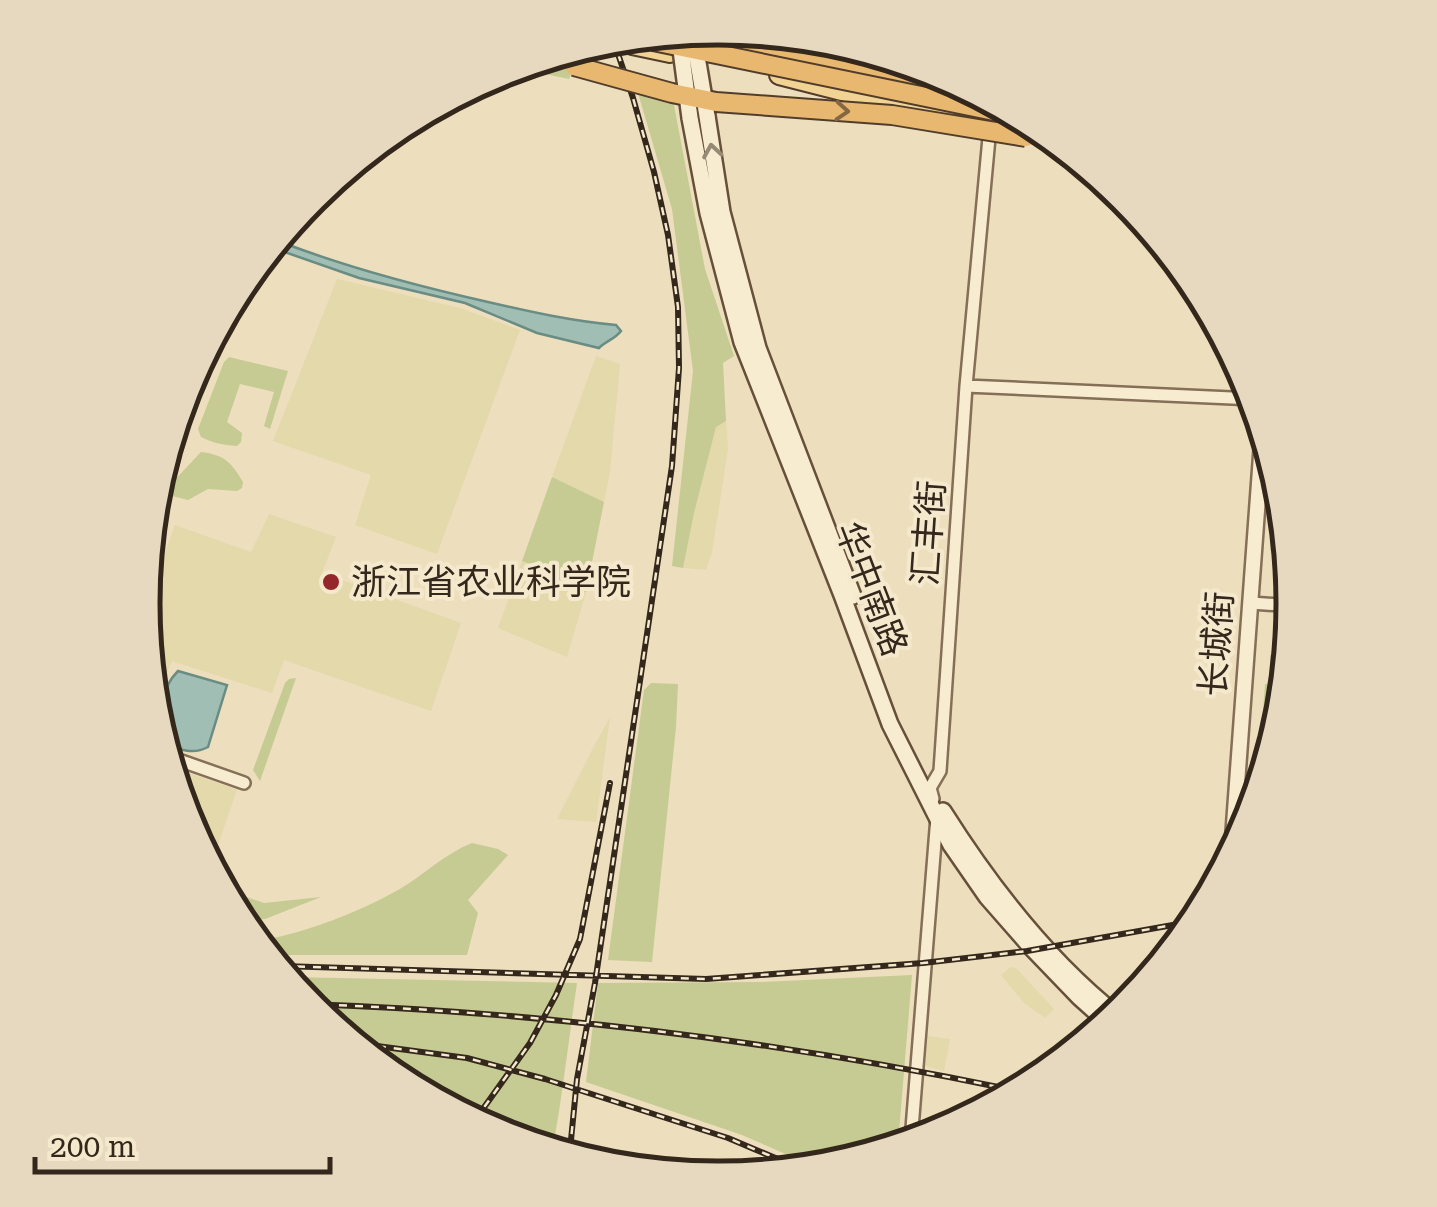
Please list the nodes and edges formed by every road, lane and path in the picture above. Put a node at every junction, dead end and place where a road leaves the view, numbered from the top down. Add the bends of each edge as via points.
1 (679, 46) edge
2 (681, 46) edge
3 (695, 46) edge
4 (653, 49) edge
5 (780, 49) edge
6 (573, 64) edge
7 (873, 67) edge
8 (976, 109) edge
9 (981, 111) edge
10 (698, 117) junction
11 (992, 117) edge
12 (1018, 133) edge
13 (966, 386) junction
14 (1237, 398) edge
15 (1260, 468) edge
16 (1250, 603) junction
17 (1277, 605) edge
18 (183, 762) edge
19 (244, 783) dead end
20 (930, 788) junction
21 (1235, 815) edge
22 (937, 818) junction
23 (1105, 1006) edge
24 (1097, 1013) edge
25 (912, 1127) edge

1 - 8 highway, bridge
2 - 10 main road, bridge
3 - 10 main road, bridge
4 - 9 main road via 893,104
5 - 7 highway
6 -> 12 highway, bridge via 716,102
20 -> 10 main road, 华中南路 via 758,348
10 - 22 main road, 华中南路 via 708,212 742,342 890,724
11 - 13 street, 汇丰街
13 - 14 street
13 - 20 street, 汇丰街 via 940,771
15 - 16 street, 长城街
16 - 17 street
16 - 21 street, 长城街
18 - 19 street
20 - 22 street, 汇丰街
20 - 23 main road, 华中南路 via 1009,905
22 - 24 main road, 华中南路 via 988,898
22 - 25 street, 汇丰街

